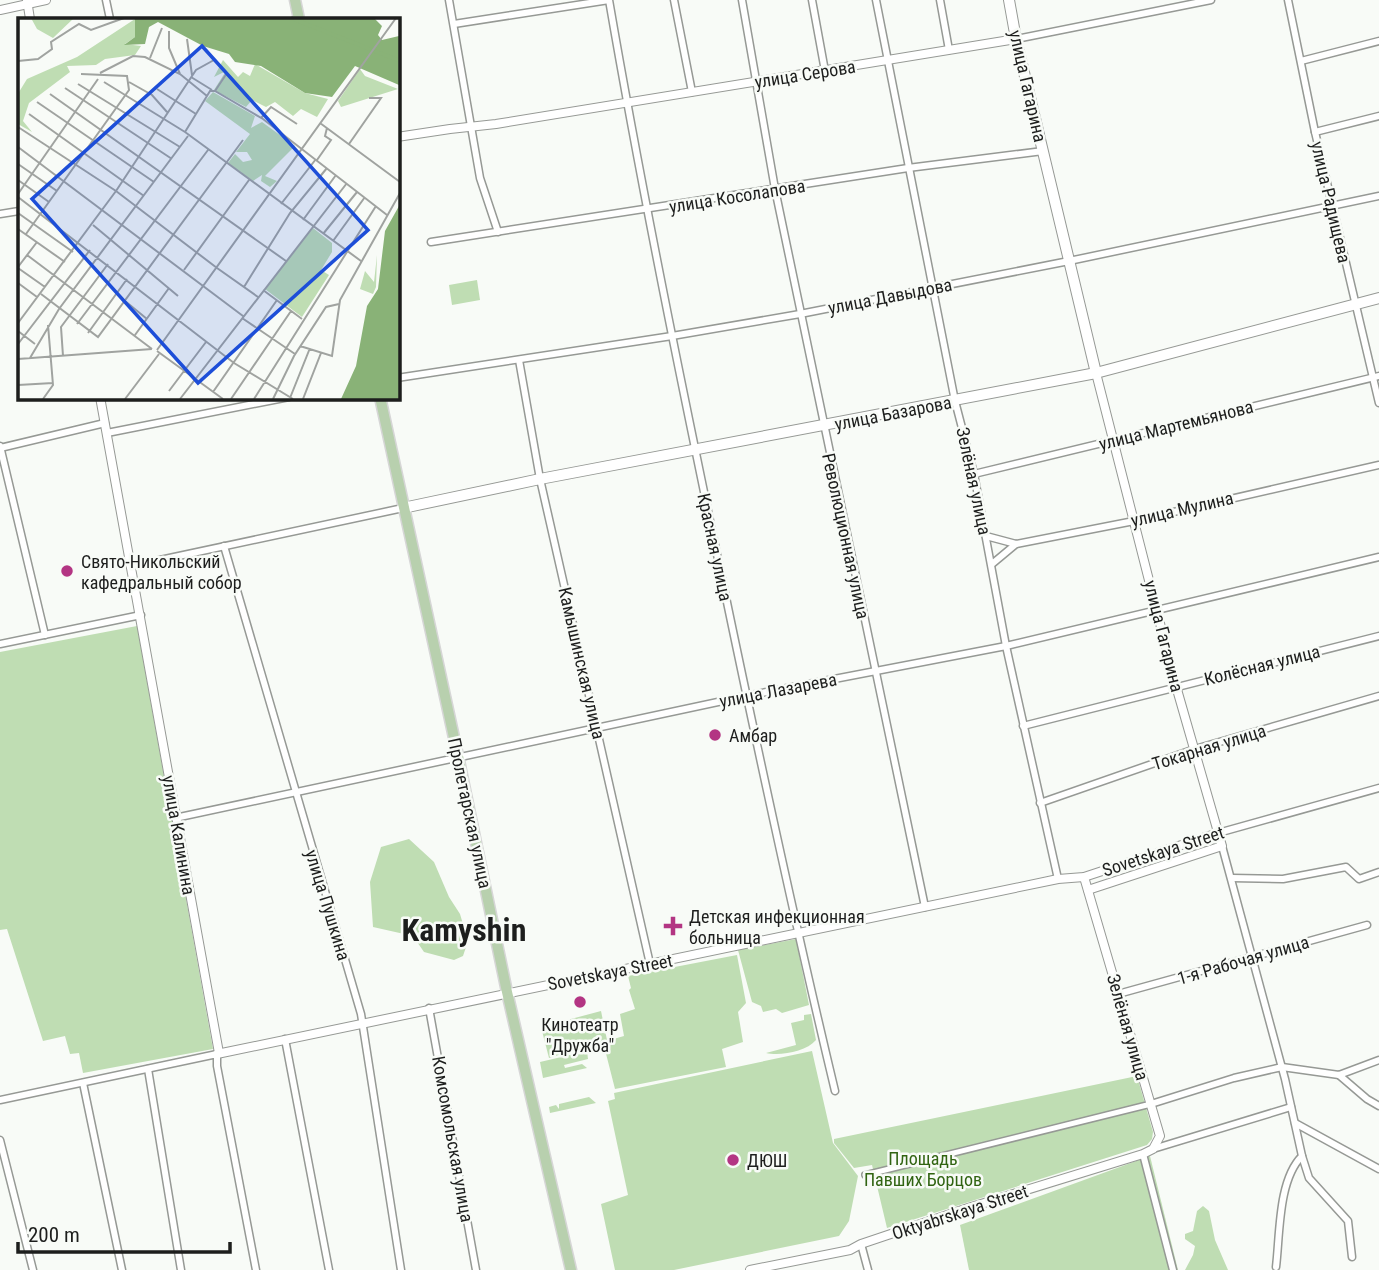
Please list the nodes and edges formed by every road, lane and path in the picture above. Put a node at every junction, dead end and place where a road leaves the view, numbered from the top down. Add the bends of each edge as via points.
1 (46, 0) edge
2 (106, 0) edge
3 (295, 0) edge
4 (449, 0) edge
5 (609, 0) edge
6 (674, 0) edge
7 (742, 0) edge
8 (812, 0) edge
9 (876, 0) edge
10 (940, 0) edge
11 (1009, 0) edge
12 (1211, 0) edge
13 (1288, 0) edge
14 (27, 2) edge
15 (0, 10) edge
16 (110, 18) edge
17 (299, 18) edge
18 (454, 24) junction
19 (1016, 40) junction
20 (1379, 41) edge
21 (949, 50) junction
22 (888, 60) junction
23 (1301, 61) junction
24 (825, 71) junction
25 (757, 82) junction
26 (692, 92) junction
27 (628, 103) junction
28 (1379, 116) edge
29 (471, 127) junction
30 (1315, 132) junction
31 (399, 137) edge
32 (1043, 152) junction
33 (908, 168) junction
34 (775, 189) junction
35 (1379, 196) edge
36 (1333, 206) junction
37 (18, 211) edge
38 (646, 211) junction
39 (0, 214) edge
40 (498, 232) junction
41 (431, 242) dead end
42 (1069, 261) junction
43 (932, 287) junction
44 (1379, 298) edge
45 (1354, 305) junction
46 (800, 314) junction
47 (672, 336) junction
48 (519, 360) junction
49 (1096, 373) junction
50 (1375, 377) edge
51 (399, 378) edge
52 (100, 399) edge
53 (279, 399) edge
54 (380, 399) edge
55 (956, 401) junction
56 (1379, 403) edge
57 (105, 424) junction
58 (823, 426) junction
59 (107, 433) junction
60 (1114, 440) junction
61 (0, 448) edge
62 (695, 450) junction
63 (1379, 465) edge
64 (974, 474) junction
65 (540, 479) junction
66 (403, 508) junction
67 (1134, 521) junction
68 (986, 536) junction
69 (1017, 544) junction
70 (224, 546) junction
71 (1379, 557) edge
72 (992, 564) junction
73 (132, 566) junction
74 (1157, 610) junction
75 (141, 615) junction
76 (45, 635) junction
77 (1379, 636) edge
78 (0, 644) edge
79 (1006, 646) junction
80 (876, 673) junction
81 (1176, 686) junction
82 (746, 695) junction
83 (1379, 696) edge
84 (1023, 726) junction
85 (597, 727) junction
86 (1195, 749) junction
87 (458, 756) junction
88 (1379, 788) edge
89 (294, 792) junction
90 (1040, 803) junction
91 (175, 818) junction
92 (1218, 833) junction
93 (1222, 846) junction
94 (1379, 872) edge
95 (1084, 877) junction
96 (1232, 878) junction
97 (1058, 879) junction
98 (1088, 890) junction
99 (925, 907) junction
100 (1367, 925) dead end
101 (799, 934) junction
102 (1254, 958) junction
103 (650, 964) junction
104 (507, 992) junction
105 (1118, 994) junction
106 (429, 1008) junction
107 (362, 1023) junction
108 (285, 1039) junction
109 (217, 1054) junction
110 (1379, 1060) edge
111 (1282, 1067) junction
112 (148, 1069) junction
113 (1339, 1075) junction
114 (83, 1083) junction
115 (835, 1091) dead end
116 (0, 1100) edge
117 (1151, 1104) junction
118 (1379, 1106) edge
119 (1292, 1107) junction
120 (1295, 1122) junction
121 (0, 1140) edge
122 (1153, 1149) junction
123 (1143, 1154) junction
124 (1302, 1156) junction
125 (1379, 1169) edge
126 (865, 1175) dead end
127 (861, 1244) junction
128 (1352, 1256) dead end
129 (1276, 1267) dead end
130 (33, 1270) edge
131 (122, 1270) edge
132 (181, 1270) edge
133 (256, 1270) edge
134 (329, 1270) edge
135 (401, 1270) edge
136 (476, 1270) edge
137 (570, 1270) edge
138 (751, 1270) edge
139 (869, 1270) edge
140 (1173, 1270) edge

1 - 14 street
2 - 16 street
3 - 17 main road
4 - 18 street
5 - 18 street
5 - 27 street, Красная улица
6 - 26 street
7 - 25 street, Революционная улица
8 - 24 street
9 - 22 street, Зелёная улица
10 - 21 street
11 - 19 main road, улица Гагарина
12 - 19 street, улица Серова
13 - 23 street, улица Радищева
14 - 15 street
18 - 29 street
19 - 21 street, улица Серова
19 - 32 main road, улица Гагарина
20 - 23 street
21 - 22 street, улица Серова
22 - 24 street, улица Серова
22 - 33 street, Зелёная улица
23 - 30 street, улица Радищева
24 - 25 street, улица Серова
25 - 26 street, улица Серова
25 - 34 street, Революционная улица
26 - 27 street, улица Серова
27 - 29 street, улица Серова
27 - 38 street, Красная улица
28 - 30 street
29 - 31 street, улица Серова
29 - 40 street via 480,178
30 - 36 street, улица Радищева
32 - 33 street, улица Косолапова
32 - 42 main road, улица Гагарина
33 - 34 street, улица Косолапова
33 - 43 street, Зелёная улица
34 - 38 street, улица Косолапова
34 - 46 street, Революционная улица
35 - 36 street, улица Давыдова
36 - 42 street, улица Давыдова
36 - 45 street, улица Радищева
37 - 39 street
38 - 40 street, улица Косолапова
38 - 47 street, Красная улица
40 - 41 street, улица Косолапова
42 - 43 street, улица Давыдова
42 - 49 main road, улица Гагарина
43 - 46 street, улица Давыдова
43 - 55 street, Зелёная улица
44 - 45 main road, улица Базарова
45 - 49 main road, улица Базарова
45 - 50 street, улица Радищева
46 - 47 street, улица Давыдова
46 - 58 street, Революционная улица
47 - 48 street, улица Давыдова
47 - 62 street, Красная улица
48 - 51 street, улица Давыдова
48 - 65 street, Камышинская улица
49 - 55 main road, улица Базарова
49 - 60 street, улица Гагарина
50 - 56 street, улица Радищева
50 - 60 street, улица Мартемьянова
52 - 57 street, улица Калинина
53 - 59 street
54 - 66 main road, Пролетарская улица
55 - 58 main road, улица Базарова
55 - 64 street, Зелёная улица
57 - 59 street, улица Калинина
57 - 61 street
58 - 62 main road, улица Базарова
58 - 80 street, Революционная улица
59 - 73 street, улица Калинина
60 - 64 street, улица Мартемьянова
60 - 67 street, улица Гагарина
61 - 76 street
62 - 65 main road, улица Базарова
62 - 82 street, Красная улица
63 - 67 street, улица Мулина
64 - 68 street, Зелёная улица
65 - 66 main road, улица Базарова
65 - 85 street, Камышинская улица
66 - 70 street
66 - 87 main road, Пролетарская улица
67 - 69 street, улица Мулина
67 - 74 street, улица Гагарина
68 - 69 street
68 - 72 street, Зелёная улица
69 - 72 street, улица Мулина
70 - 73 street
70 - 89 street, улица Пушкина
71 - 74 street, улица Лазарева
72 - 79 street, Зелёная улица
73 - 75 street, улица Калинина
74 - 79 street, улица Лазарева
74 - 81 street, улица Гагарина
75 - 76 street
75 - 91 street, улица Калинина
76 - 78 street
77 - 81 street, Колёсная улица
79 - 80 street, улица Лазарева
79 - 84 street, Зелёная улица
80 - 82 street, улица Лазарева
80 - 99 street, Революционная улица
81 - 84 street, Колёсная улица
81 - 86 street, улица Гагарина
82 - 85 street, улица Лазарева
82 - 101 street, Красная улица
83 - 86 street, Токарная улица
84 - 90 street, Зелёная улица
85 - 87 street, улица Лазарева
85 - 103 street, Камышинская улица
86 - 90 street, Токарная улица
86 - 92 street, улица Гагарина
87 - 89 street, улица Лазарева
87 - 104 main road, Пролетарская улица
88 - 92 street, Sovetskaya Street
89 - 91 street, улица Лазарева
89 - 107 street, улица Пушкина
90 - 97 street, Зелёная улица
91 - 109 street, улица Калинина
92 - 93 street, улица Гагарина
92 - 95 street, Sovetskaya Street
93 - 96 street, улица Гагарина
93 - 98 street
94 - 96 street via 1359,879 1346,867 1283,879
95 - 97 street, Sovetskaya Street
95 - 98 street, Зелёная улица
96 - 102 street, улица Гагарина
97 - 99 street, Sovetskaya Street
98 - 105 street, Зелёная улица
99 - 101 street, Sovetskaya Street
100 - 102 street, 1-я Рабочая улица
101 - 103 street, Sovetskaya Street
101 - 115 street, Красная улица
102 - 105 street, 1-я Рабочая улица
102 - 111 street, улица Гагарина
103 - 104 street, Sovetskaya Street
104 - 106 street, Sovetskaya Street
104 - 137 main road, Пролетарская улица
105 - 117 street, Зелёная улица
106 - 107 street, Sovetskaya Street
106 - 136 street, Комсомольская улица
107 - 108 street, Sovetskaya Street
107 - 135 street, улица Пушкина
108 - 109 street, Sovetskaya Street
108 - 134 street
109 - 112 street, Sovetskaya Street
109 - 133 street, улица Калинина
110 - 113 street
111 - 113 street
111 - 117 street
111 - 119 street, улица Гагарина
112 - 114 street, Sovetskaya Street
112 - 132 street
113 - 118 street
114 - 116 street, Sovetskaya Street
114 - 131 street
117 - 122 street, Зелёная улица via 1160,1136
117 - 126 street
119 - 120 street, улица Гагарина
119 - 122 street
120 - 124 street, улица Гагарина
120 - 125 street
121 - 130 street
122 - 123 street, Oktyabrskaya Street
123 - 127 street, Oktyabrskaya Street
123 - 140 street
124 - 128 street, улица Гагарина via 1309,1178 1348,1222
124 - 129 street via 1286,1183
127 - 138 street, Oktyabrskaya Street
127 - 139 street

